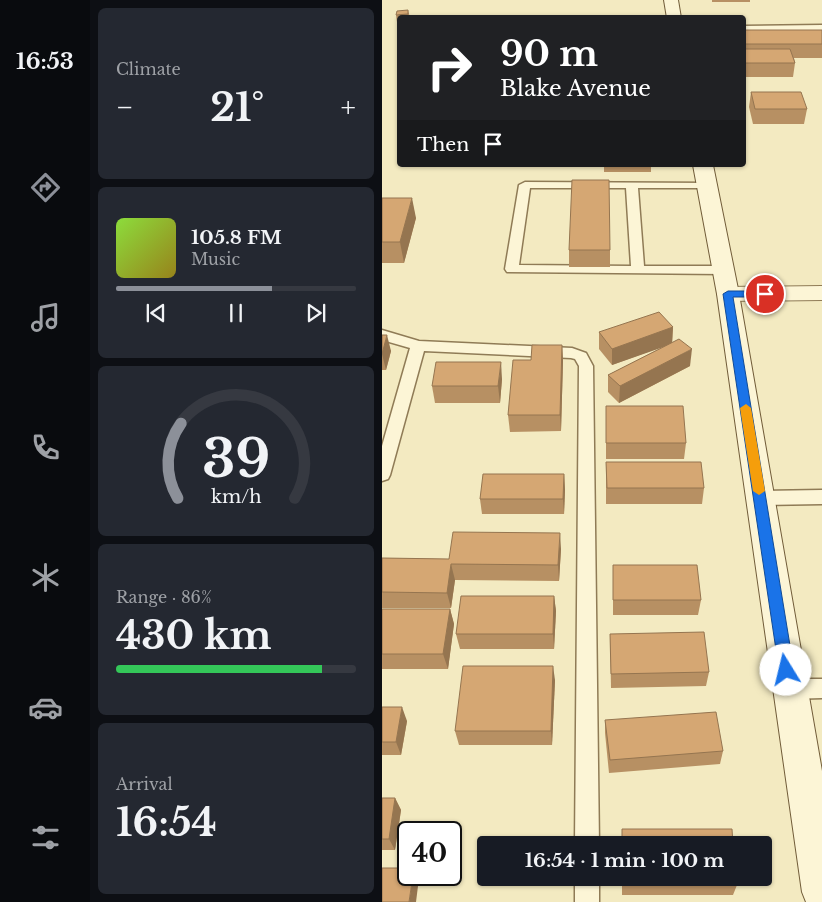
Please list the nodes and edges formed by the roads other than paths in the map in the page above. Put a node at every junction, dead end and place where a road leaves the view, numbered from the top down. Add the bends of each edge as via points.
1 (671, 0) edge
2 (674, 15) edge
3 (822, 28) edge
4 (746, 29) edge
5 (705, 175) edge
6 (632, 185) junction
7 (638, 270) junction
8 (726, 282) junction
9 (822, 293) edge
10 (382, 335) edge
11 (418, 346) junction
12 (382, 475) edge
13 (822, 497) edge
14 (760, 498) junction
15 (822, 688) edge
16 (790, 689) junction
17 (587, 836) edge
18 (587, 886) edge
19 (822, 892) edge
20 (587, 902) edge

1 - 2 street
3 - 4 lane
5 - 6 lane
5 - 8 street
6 - 7 lane
6 - 7 lane via 525,185 512,269
7 - 8 lane
8 - 9 street
8 - 14 street
10 - 11 lane
11 - 12 lane
11 - 17 lane via 572,353 581,356 586,366
13 - 14 lane
14 - 16 street
15 - 16 lane
16 - 19 street
18 - 20 lane

